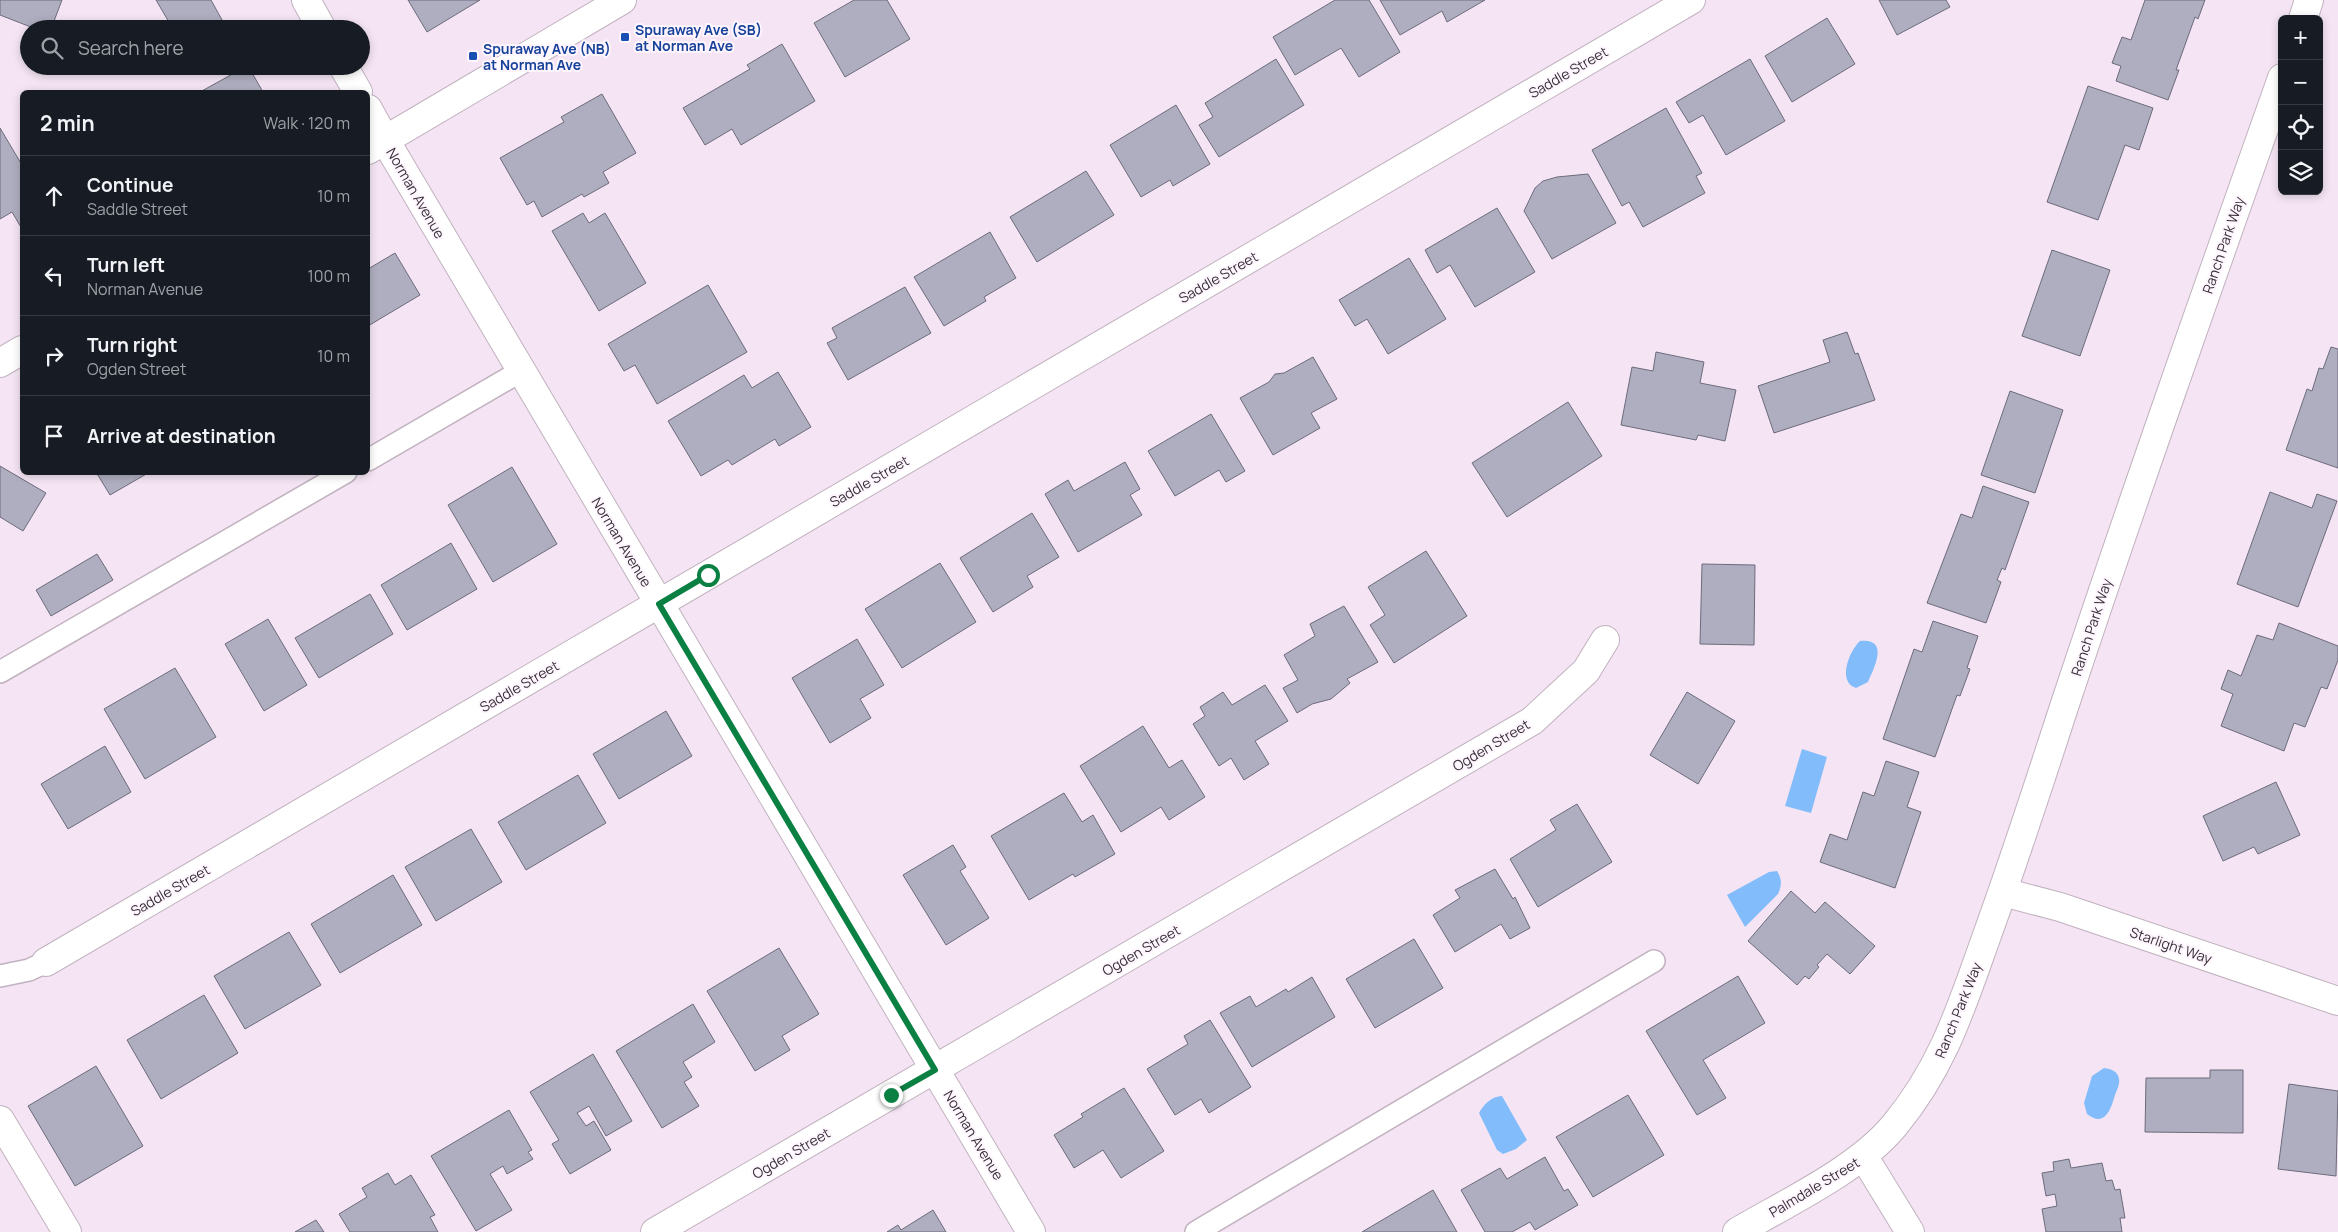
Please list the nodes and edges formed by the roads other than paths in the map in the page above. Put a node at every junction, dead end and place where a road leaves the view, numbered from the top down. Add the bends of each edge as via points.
1 (306, 0) edge
2 (622, 0) edge
3 (1691, 0) edge
4 (2309, 0) edge
5 (2304, 15) edge
6 (317, 20) edge
7 (348, 75) edge
8 (2278, 89) edge
9 (357, 90) edge
10 (370, 118) edge
11 (376, 145) edge
12 (20, 351) edge
13 (0, 363) edge
14 (521, 370) junction
15 (370, 459) edge
16 (341, 475) edge
17 (659, 604) junction
18 (1605, 640) dead end
19 (0, 672) edge
20 (2003, 892) junction
21 (1654, 961) dead end
22 (46, 962) joint
23 (0, 976) edge
24 (2338, 1001) edge
25 (935, 1070) junction
26 (0, 1120) edge
27 (1864, 1157) junction
28 (66, 1232) edge
29 (655, 1232) edge
30 (1031, 1232) edge
31 (1196, 1232) edge
32 (1737, 1232) edge
33 (1910, 1232) edge

1 - 6 street
2 - 11 street
3 - 17 street, Saddle Street
4 - 5 street
7 - 9 street
8 - 20 street, Ranch Park Way via 2128,514
10 - 11 street, Norman Avenue
11 - 14 street, Norman Avenue
12 - 13 street
14 - 15 lane
14 - 17 street, Norman Avenue
16 - 19 lane
17 - 22 street, Saddle Street
17 - 25 street, Norman Avenue
18 - 25 street, Ogden Street via 1586,671 1532,721
20 - 24 street, Starlight Way via 2060,906
20 - 27 street, Ranch Park Way via 1941,1058 1894,1127
21 - 31 lane
22 - 23 lane via 29,970
25 - 29 street, Ogden Street
25 - 30 street, Norman Avenue
26 - 28 street
27 - 32 street, Palmdale Street
27 - 33 street

